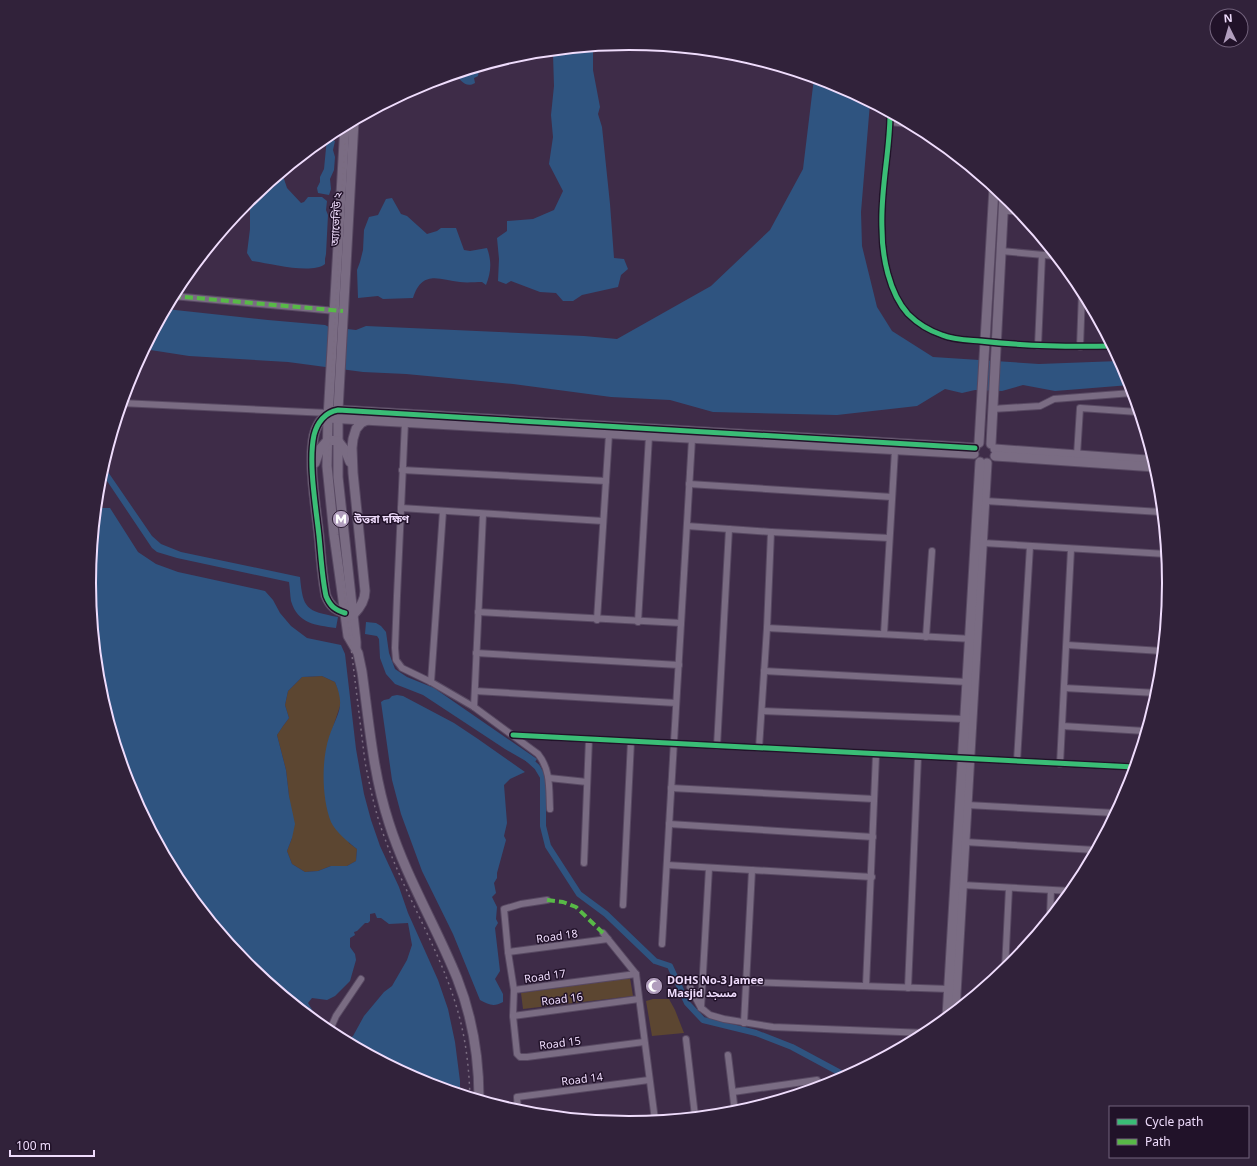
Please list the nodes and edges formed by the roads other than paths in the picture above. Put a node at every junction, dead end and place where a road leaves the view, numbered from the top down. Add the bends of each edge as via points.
1 (890, 118) edge
2 (890, 122) junction
3 (898, 123) edge
4 (354, 126) edge
5 (344, 133) edge
6 (994, 195) edge
7 (1004, 205) edge
8 (1004, 211) junction
9 (1010, 211) edge
10 (1001, 252) junction
11 (1042, 255) junction
12 (1048, 255) edge
13 (179, 297) edge
14 (1082, 303) edge
15 (338, 315) junction
16 (986, 344) junction
17 (996, 345) junction
18 (1038, 346) junction
19 (1107, 346) edge
20 (1080, 347) junction
21 (335, 371) junction
22 (1126, 393) edge
23 (127, 403) edge
24 (992, 409) junction
25 (1133, 412) edge
26 (338, 414) junction
27 (328, 416) junction
28 (367, 420) junction
29 (405, 422) junction
30 (609, 434) junction
31 (649, 436) junction
32 (692, 439) junction
33 (328, 440) junction
34 (338, 441) junction
35 (976, 448) junction
36 (895, 450) junction
37 (994, 450) junction
38 (1077, 455) junction
39 (1146, 460) edge
40 (984, 463) junction
41 (1148, 466) edge
42 (402, 470) junction
43 (313, 472) junction
44 (353, 473) junction
45 (606, 480) junction
46 (689, 484) junction
47 (892, 497) junction
48 (985, 501) junction
49 (401, 508) junction
50 (444, 511) junction
51 (1157, 512) edge
52 (483, 514) junction
53 (603, 521) junction
54 (687, 526) junction
55 (729, 529) junction
56 (771, 532) junction
57 (889, 538) junction
58 (983, 543) junction
59 (1030, 546) junction
60 (1071, 549) junction
61 (932, 551) dead end
62 (1160, 554) edge
63 (478, 612) junction
64 (349, 614) junction
65 (597, 620) junction
66 (638, 622) junction
67 (681, 623) junction
68 (767, 628) junction
69 (884, 634) junction
70 (926, 637) junction
71 (973, 639) junction
72 (1066, 645) junction
73 (1157, 650) edge
74 (476, 653) junction
75 (678, 665) junction
76 (764, 671) junction
77 (431, 682) junction
78 (967, 682) junction
79 (1064, 688) junction
80 (475, 692) junction
81 (1150, 693) edge
82 (676, 703) junction
83 (474, 707) junction
84 (762, 711) junction
85 (964, 719) junction
86 (1062, 726) junction
87 (1140, 731) edge
88 (514, 735) junction
89 (589, 739) junction
90 (631, 741) junction
91 (674, 743) junction
92 (717, 746) junction
93 (759, 748) junction
94 (876, 754) junction
95 (918, 757) junction
96 (966, 759) junction
97 (1017, 761) junction
98 (1060, 764) junction
99 (1128, 767) edge
100 (549, 778) junction
101 (587, 782) junction
102 (671, 788) junction
103 (874, 798) junction
104 (967, 805) junction
105 (550, 808) dead end
106 (1110, 813) edge
107 (669, 824) junction
108 (873, 837) junction
109 (965, 842) junction
110 (1090, 850) edge
111 (584, 863) dead end
112 (667, 865) junction
113 (709, 868) junction
114 (752, 870) junction
115 (872, 877) junction
116 (962, 885) junction
117 (1009, 888) junction
118 (1051, 890) junction
119 (1063, 891) edge
120 (547, 900) dead end
121 (622, 905) dead end
122 (1050, 908) edge
123 (603, 933) dead end
124 (608, 939) junction
125 (662, 944) dead end
126 (508, 952) junction
127 (1005, 959) edge
128 (636, 974) junction
129 (361, 979) dead end
130 (746, 982) junction
131 (866, 986) junction
132 (690, 988) dead end
133 (908, 988) junction
134 (949, 989) junction
135 (514, 990) junction
136 (639, 999) junction
137 (955, 1004) edge
138 (701, 1008) junction
139 (948, 1010) edge
140 (513, 1016) junction
141 (744, 1023) junction
142 (332, 1026) edge
143 (915, 1033) edge
144 (686, 1039) dead end
145 (644, 1042) junction
146 (728, 1055) dead end
147 (649, 1080) junction
148 (817, 1080) dead end
149 (732, 1092) junction
150 (479, 1094) edge
151 (518, 1104) edge
152 (734, 1106) edge
153 (694, 1111) edge
154 (653, 1115) edge

1 - 2 street
2 - 3 street
2 - 16 street via 881,220 886,261 898,299 909,315 933,332
4 - 15 street, অ্যাভেনিউ ২
5 - 15 street, অ্যাভেনিউ ২
6 - 16 street
7 - 8 street
8 - 9 street
8 - 10 street
10 - 11 street
10 - 17 street
11 - 12 street
11 - 18 street
13 - 15 street
14 - 20 street
15 - 21 street
16 - 17 street
16 - 35 street via 982,408
17 - 18 street
17 - 24 street
18 - 20 street
19 - 20 street
21 - 26 street
21 - 27 street
22 - 24 street via 1054,399 1040,406
23 - 27 street
24 - 37 street
25 - 38 street via 1080,408
26 - 27 street
26 - 28 street
26 - 34 street
26 - 35 street
27 - 33 street
27 - 43 street via 320,423 315,434
28 - 29 street
28 - 44 street via 359,424 353,436
29 - 30 street
29 - 42 street
30 - 31 street
30 - 45 street
31 - 32 street
31 - 66 street
32 - 36 street
32 - 46 street
33 - 34 street
33 - 43 street via 319,451
33 - 64 street via 328,482 334,535
34 - 44 street via 347,455
34 - 64 street via 338,477
35 - 36 street
35 - 37 street via 985,442
35 - 40 street via 977,460
36 - 47 street
37 - 38 street
37 - 40 street via 990,462
37 - 41 street
38 - 39 street
40 - 48 street
40 - 71 street
42 - 45 street
42 - 49 street
43 - 64 street via 325,590 332,607
44 - 64 street via 365,591 360,608
45 - 53 street
46 - 47 street
46 - 54 street
47 - 57 street
48 - 51 street
48 - 58 street
49 - 50 street
49 - 77 street via 395,656 402,668
50 - 52 street
50 - 77 street
52 - 53 street
52 - 63 street
53 - 65 street
54 - 55 street
54 - 67 street
55 - 56 street
55 - 92 street
56 - 57 street
56 - 68 street
57 - 69 street
58 - 59 street
58 - 71 street
59 - 60 street
59 - 97 street
60 - 62 street
60 - 72 street
61 - 70 street
63 - 65 street
63 - 74 street
64 - 150 street via 348,636 356,648 362,672 378,784 397,844 455,972 465,1001 474,1037
65 - 66 street
66 - 67 street
67 - 75 street
68 - 69 street
68 - 76 street
69 - 70 street
70 - 71 street
71 - 78 street
71 - 96 street
72 - 73 street
72 - 79 street
74 - 75 street
74 - 80 street
75 - 82 street
76 - 78 street
76 - 84 street
77 - 83 street
78 - 85 street
79 - 81 street
79 - 86 street
80 - 82 street
80 - 83 street
82 - 91 street
83 - 88 street
84 - 85 street
84 - 93 street
85 - 96 street
86 - 87 street
86 - 98 street
88 - 89 street
88 - 100 street via 538,754
89 - 90 street
89 - 101 street
90 - 91 street
90 - 121 street
91 - 92 street
91 - 102 street
92 - 93 street
93 - 94 street
94 - 95 street
94 - 103 street
95 - 96 street
95 - 133 street
96 - 97 street
96 - 104 street
96 - 134 street
97 - 98 street
98 - 99 street
100 - 101 street
100 - 105 street
101 - 111 street
102 - 103 street
102 - 107 street
103 - 108 street
104 - 106 street
104 - 109 street
107 - 108 street
107 - 112 street
108 - 115 street
109 - 110 street
109 - 116 street
112 - 113 street
112 - 125 street
113 - 114 street
113 - 138 street
114 - 115 street
114 - 130 street
115 - 131 street
116 - 117 street
116 - 137 street
117 - 118 street
117 - 127 street
118 - 119 street
118 - 122 street
120 - 126 street, Road 17 via 504,909
123 - 124 street
124 - 126 street, Road 18
124 - 128 street
126 - 135 street, Road 17
128 - 135 street, Road 17
128 - 136 street
129 - 142 street
130 - 131 street
130 - 141 street
131 - 133 street
132 - 138 street
133 - 134 street
134 - 139 street
135 - 140 street
136 - 140 street, Road 16
136 - 145 street
138 - 141 street via 710,1015
140 - 145 street, Road 15 via 520,1057
141 - 143 street via 773,1027
144 - 153 street
145 - 147 street
146 - 149 street
147 - 151 street, Road 14 via 517,1097
147 - 154 street
148 - 149 street
149 - 152 street

